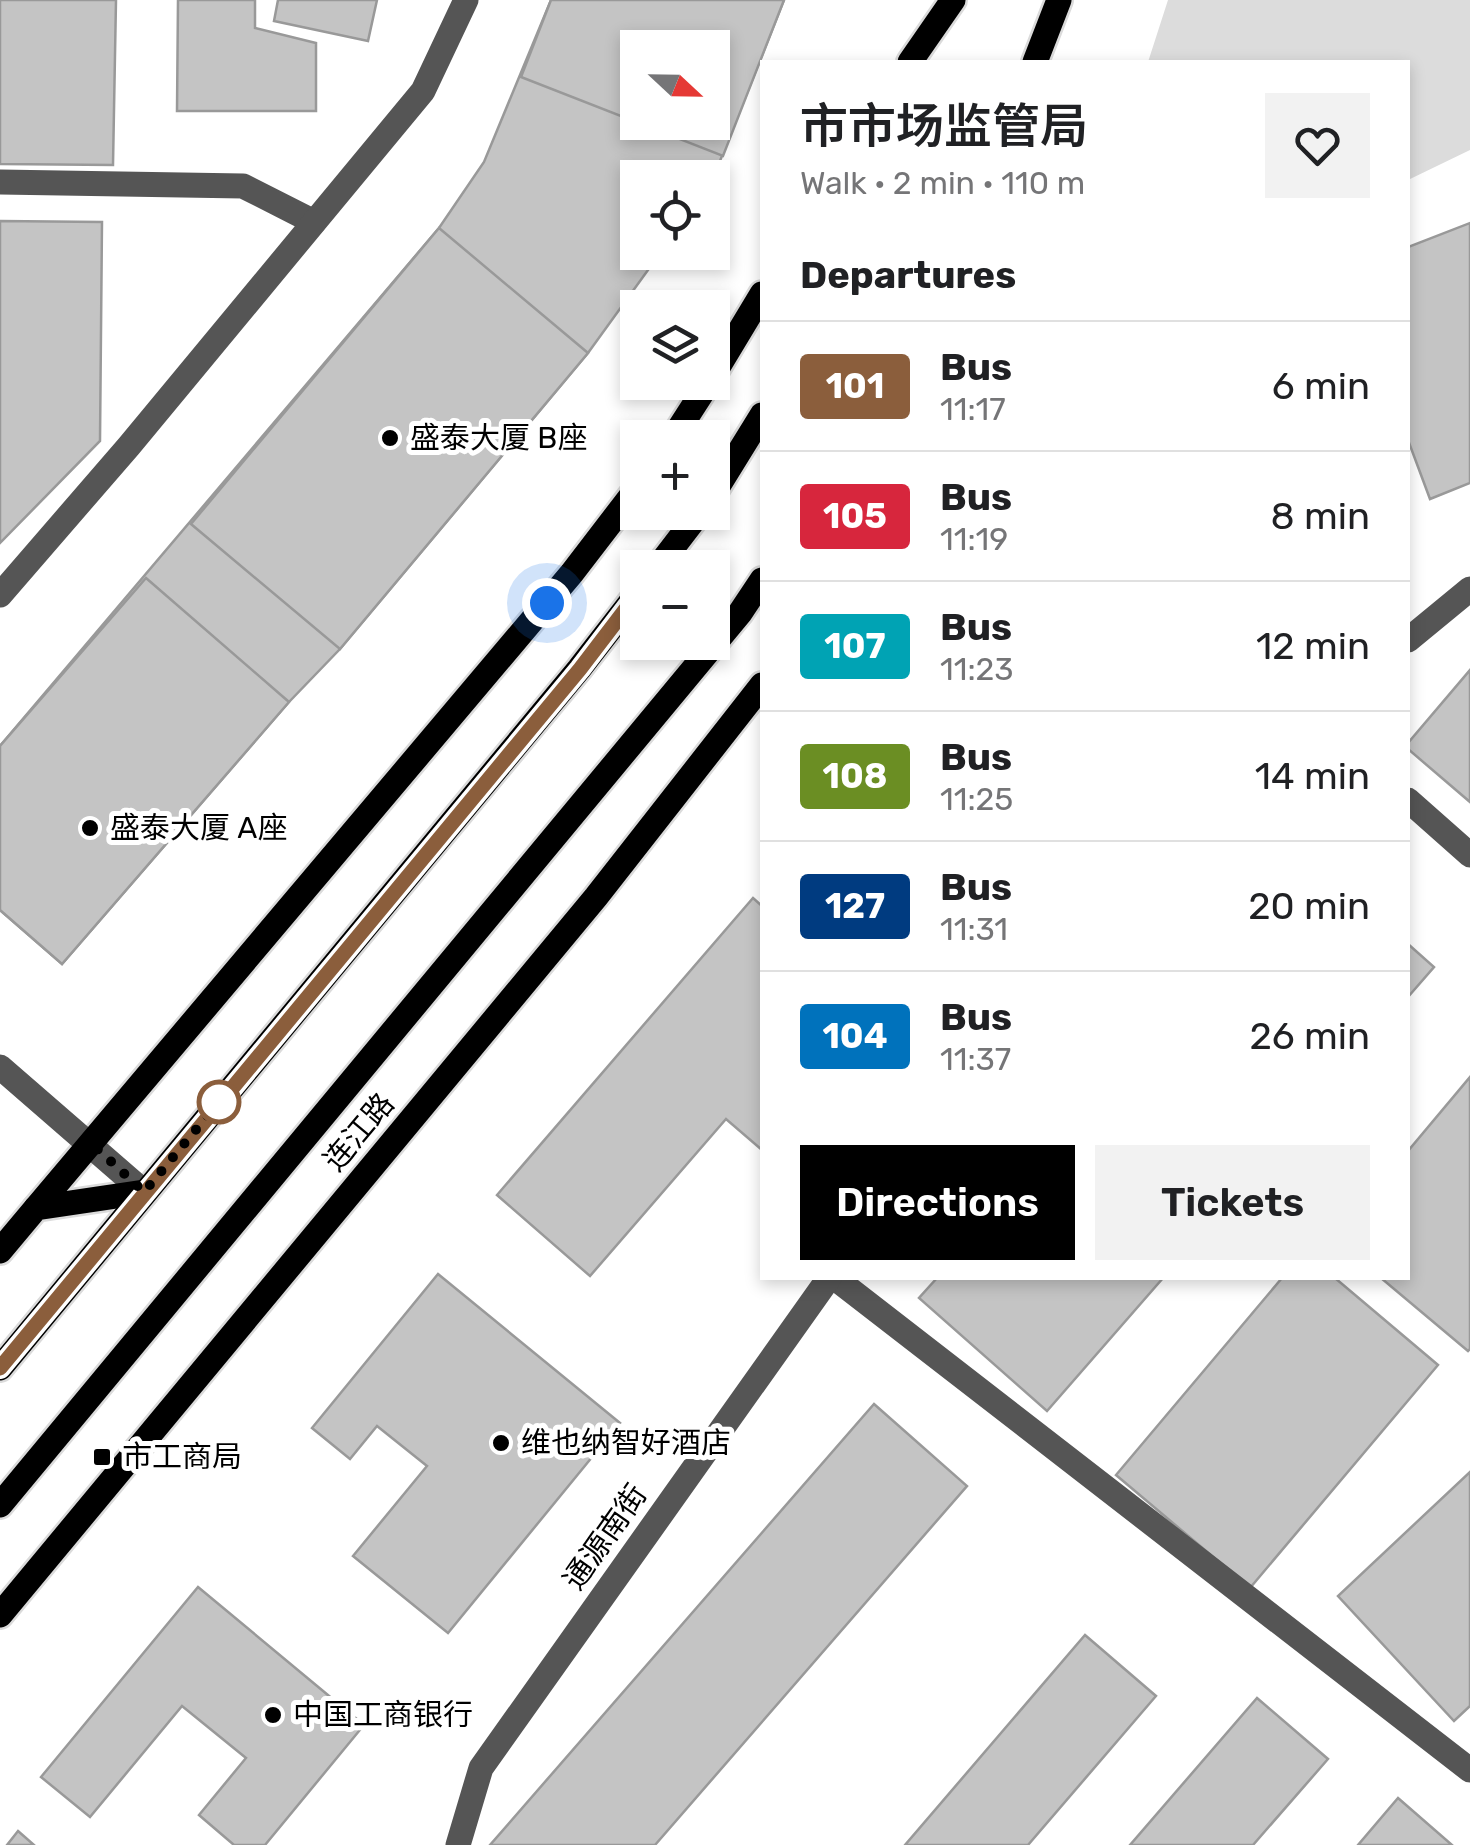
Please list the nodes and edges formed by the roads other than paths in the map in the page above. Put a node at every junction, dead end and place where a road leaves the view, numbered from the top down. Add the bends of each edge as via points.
1 (466, 0) edge
2 (956, 0) edge
3 (1060, 0) edge
4 (911, 60) edge
5 (935, 60) edge
6 (1036, 60) edge
7 (0, 182) edge
8 (314, 222) junction
9 (760, 297) edge
10 (730, 348) edge
11 (760, 418) edge
12 (730, 467) edge
13 (620, 510) edge
14 (760, 583) edge
15 (1470, 589) edge
16 (0, 596) edge
17 (620, 617) edge
18 (1410, 638) edge
19 (760, 688) edge
20 (1410, 802) edge
21 (1470, 856) edge
22 (0, 1067) edge
23 (92, 1144) junction
24 (144, 1192) junction
25 (36, 1208) junction
26 (0, 1251) edge
27 (831, 1280) edge
28 (835, 1280) edge
29 (0, 1368) edge
30 (0, 1505) edge
31 (0, 1615) edge
32 (1469, 1766) edge
33 (458, 1845) edge

1 - 8 street via 423,91
2 - 4 main road
2 - 5 main road
3 - 6 main road
7 - 8 street via 242,186
8 - 16 street
9 - 10 main road
11 - 12 main road
13 - 23 main road
14 - 30 main road, 连江路
15 - 18 street
17 - 24 main road
19 - 31 main road, 连江路 via 584,913
20 - 21 street
22 - 23 street
23 - 24 street
23 - 25 main road
24 - 25 main road
24 - 29 main road
25 - 26 main road
27 - 33 street, 通源南街 via 480,1768
28 - 32 street

